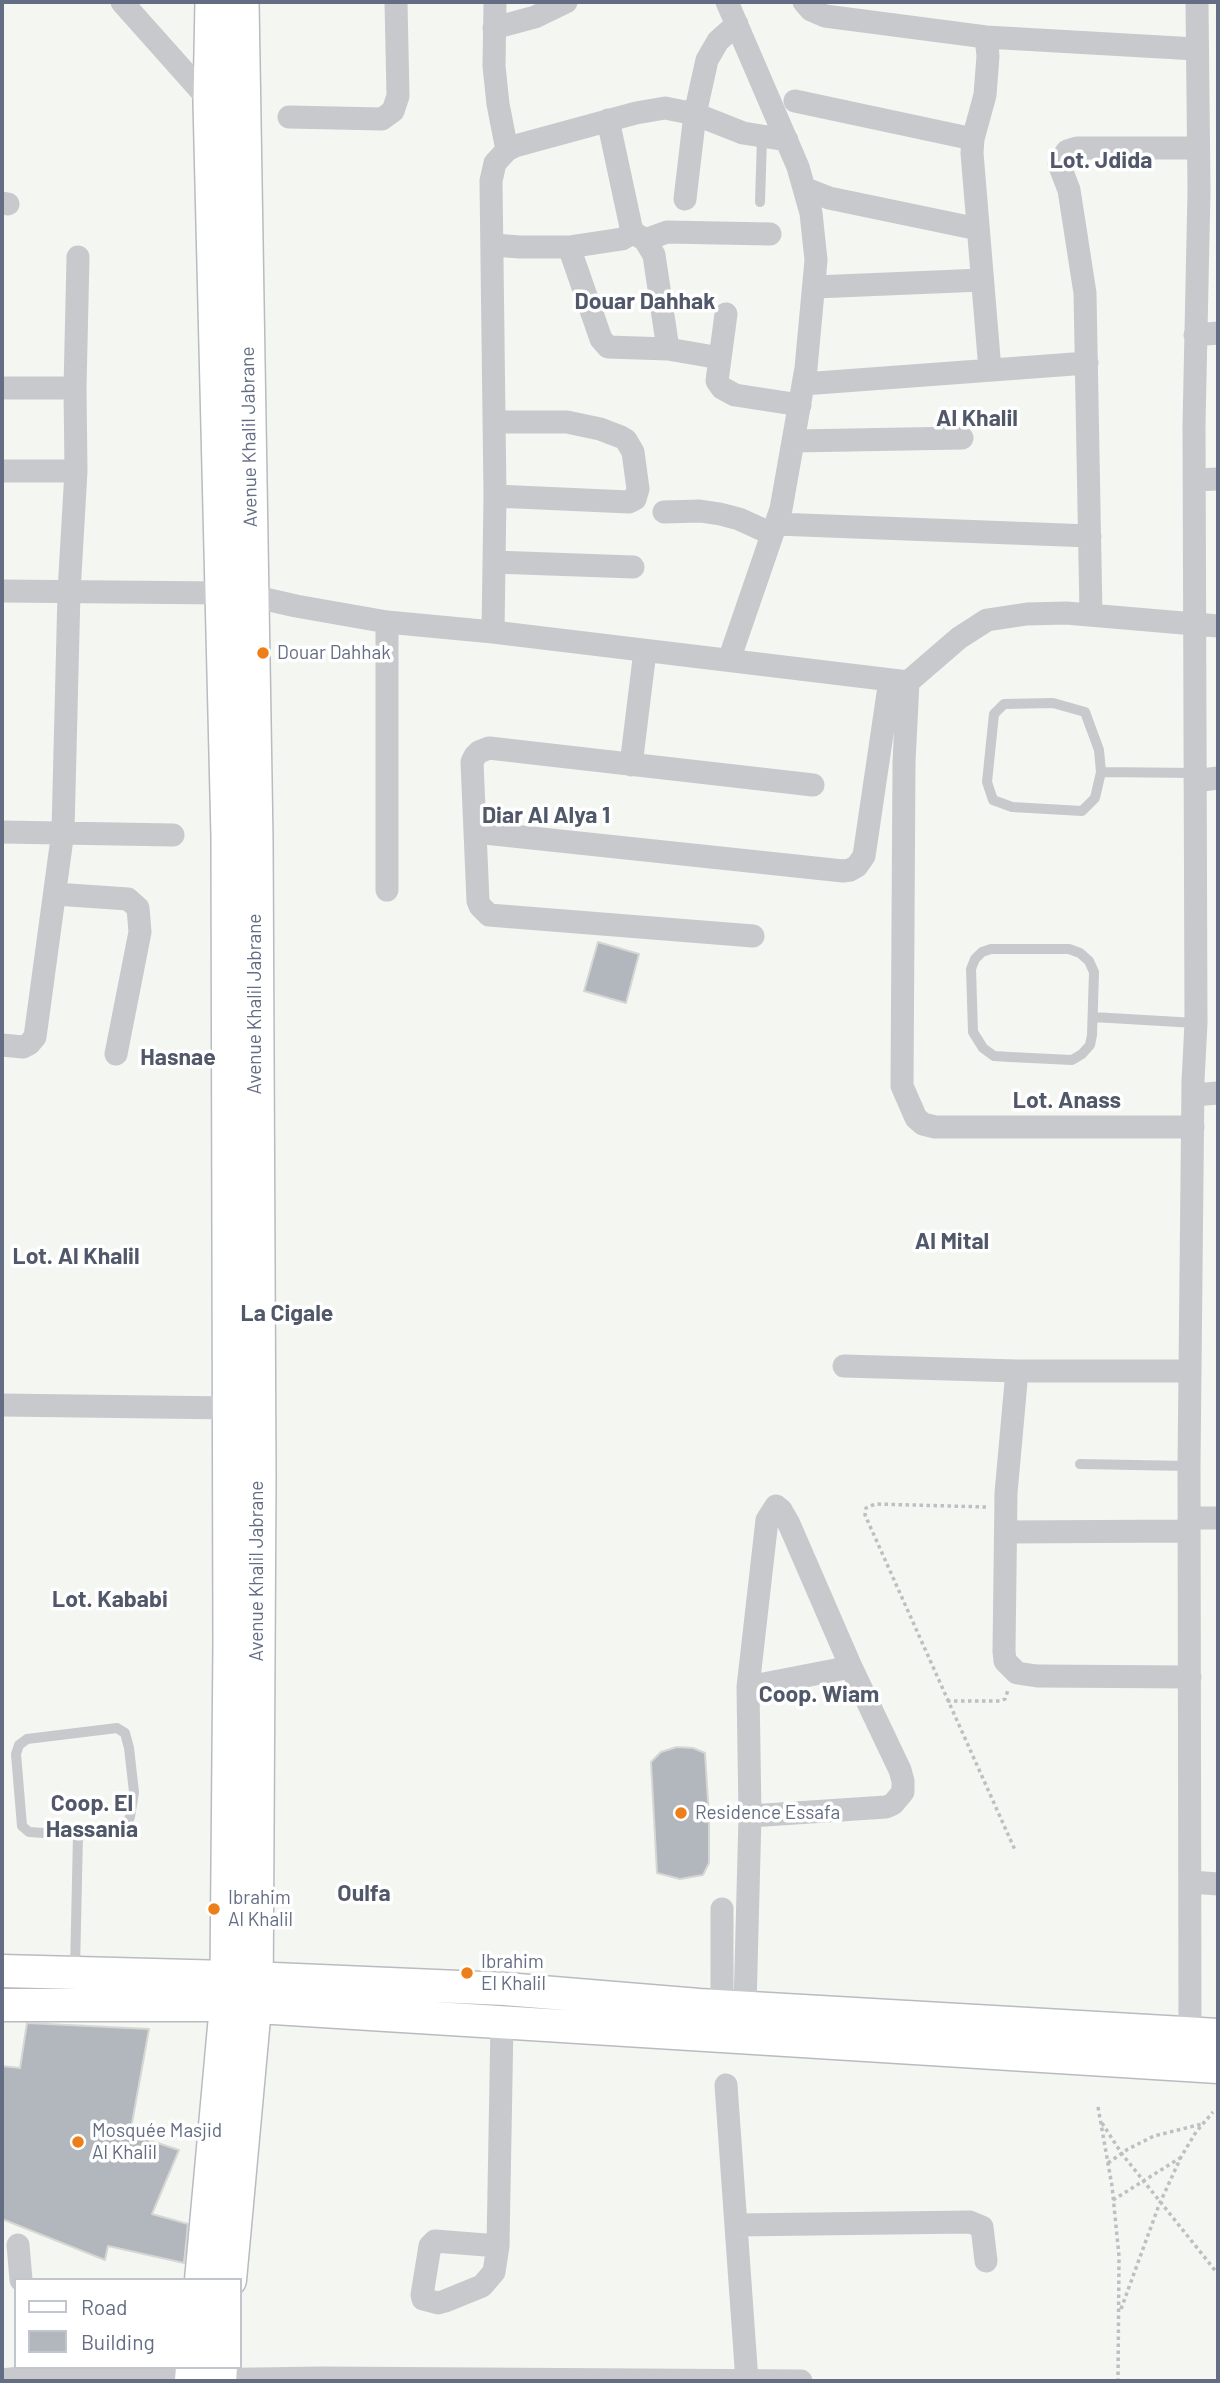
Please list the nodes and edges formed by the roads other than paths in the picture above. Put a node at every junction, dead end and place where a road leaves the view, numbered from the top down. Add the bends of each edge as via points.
1 (122, 2) edge
2 (213, 2) edge
3 (241, 2) edge
4 (396, 2) edge
5 (495, 2) edge
6 (566, 2) edge
7 (727, 2) edge
8 (804, 2) edge
9 (1196, 2) edge
10 (737, 24) junction
11 (494, 28) junction
12 (986, 37) junction
13 (1196, 49) junction
14 (1208, 92) edge
15 (795, 101) dead end
16 (226, 102) junction
17 (695, 114) junction
18 (289, 117) dead end
19 (608, 120) junction
20 (762, 138) junction
21 (973, 139) junction
22 (787, 140) junction
23 (1198, 148) junction
24 (507, 150) junction
25 (806, 189) junction
26 (685, 199) dead end
27 (760, 202) dead end
28 (978, 229) junction
29 (770, 234) dead end
30 (638, 236) junction
31 (493, 245) junction
32 (569, 247) junction
33 (78, 257) dead end
34 (1208, 265) edge
35 (982, 280) junction
36 (815, 287) junction
37 (726, 314) dead end
38 (1207, 334) edge
39 (668, 349) junction
40 (720, 358) junction
41 (1087, 363) junction
42 (990, 370) junction
43 (2, 388) edge
44 (75, 388) junction
45 (802, 394) junction
46 (494, 422) junction
47 (962, 438) dead end
48 (794, 441) junction
49 (2, 471) edge
50 (76, 471) junction
51 (1207, 480) edge
52 (495, 496) junction
53 (664, 512) dead end
54 (774, 529) junction
55 (1090, 536) junction
56 (494, 562) junction
57 (633, 567) dead end
58 (2, 591) edge
59 (69, 592) junction
60 (238, 595) junction
61 (1091, 615) junction
62 (387, 622) junction
63 (1194, 625) junction
64 (1218, 626) edge
65 (493, 632) junction
66 (645, 651) junction
67 (729, 660) junction
68 (899, 681) junction
69 (631, 765) junction
70 (1101, 772) junction
71 (1203, 777) edge
72 (813, 785) dead end
73 (63, 831) junction
74 (2, 832) edge
75 (475, 832) junction
76 (173, 835) dead end
77 (387, 890) dead end
78 (55, 894) junction
79 (753, 936) dead end
80 (1093, 1017) junction
81 (1196, 1023) junction
82 (2, 1045) edge
83 (116, 1054) dead end
84 (1218, 1093) edge
85 (1193, 1095) junction
86 (1193, 1127) junction
87 (844, 1366) dead end
88 (1017, 1371) junction
89 (1190, 1371) junction
90 (2, 1405) edge
91 (232, 1408) junction
92 (1080, 1464) dead end
93 (1189, 1466) junction
94 (1218, 1518) edge
95 (1189, 1524) junction
96 (1007, 1532) junction
97 (851, 1667) junction
98 (1190, 1677) junction
99 (748, 1687) junction
100 (750, 1816) junction
101 (78, 1835) junction
102 (1191, 1882) junction
103 (1218, 1884) edge
104 (722, 1909) dead end
105 (2, 1971) edge
106 (75, 1972) junction
107 (242, 1992) junction
108 (2, 2005) edge
109 (734, 2006) junction
110 (502, 2023) junction
111 (1204, 2034) edge
112 (1218, 2067) edge
113 (726, 2085) dead end
114 (736, 2224) junction
115 (18, 2245) dead end
116 (498, 2246) dead end
117 (986, 2262) dead end
118 (20, 2278) edge
119 (201, 2278) edge
120 (230, 2278) edge
121 (28, 2372) edge
122 (206, 2376) edge
123 (2, 2379) edge
124 (341, 2380) edge
125 (747, 2381) edge
126 (801, 2381) edge

1 - 16 street
2 - 16 main road, Avenue Khalil Jabrane
3 - 16 main road, Avenue Khalil Jabrane
4 - 18 street via 398,96 393,111 382,119
5 - 11 street
6 - 11 street via 535,18
7 - 10 street
8 - 12 street via 825,16
9 - 13 street
10 - 17 street via 718,41 707,60
10 - 22 street
11 - 24 street via 498,104
12 - 13 street
12 - 21 street via 985,95
13 - 14 street
14 - 23 street
15 - 21 street
16 - 60 main road, Avenue Khalil Jabrane
17 - 19 street via 665,108
17 - 20 street
17 - 26 street
19 - 24 street
19 - 30 street
20 - 22 street
20 - 27 lane
21 - 28 street
22 - 25 street
23 - 34 street
23 - 41 street via 1077,148 1060,159 1085,293
24 - 31 street via 495,163 491,181
25 - 28 street via 829,198
25 - 36 street via 814,236
28 - 35 street
29 - 30 street via 667,232
30 - 32 street
30 - 39 street via 656,262
31 - 32 street
31 - 46 street
32 - 39 street via 603,344 613,349
33 - 44 street
34 - 38 street
35 - 36 street
35 - 42 street
36 - 45 street
37 - 40 street
38 - 51 street
39 - 40 street
40 - 45 street via 717,381 728,393
41 - 42 street
41 - 55 street
42 - 45 street
43 - 44 street
44 - 50 street
45 - 48 street
46 - 52 street
46 - 52 street via 567,422 621,437 634,452 638,489 629,502
47 - 48 street
48 - 54 street
49 - 50 street
50 - 59 street
51 - 63 street
52 - 56 street
53 - 54 street via 720,514
54 - 55 street
54 - 67 street
55 - 61 street
56 - 57 street
56 - 65 street
58 - 59 street
59 - 60 street
59 - 73 street
60 - 62 street
60 - 91 main road, Avenue Khalil Jabrane via 229,836
60 - 107 main road, Avenue Khalil Jabrane via 258,1454
61 - 63 street
61 - 68 street via 1027,614 987,620
62 - 65 street
62 - 77 street
63 - 64 street
63 - 71 street
65 - 66 street
66 - 67 street
66 - 69 street
67 - 68 street
68 - 75 street via 864,856 850,870
68 - 86 street via 904,762 902,1086 916,1118 935,1127
69 - 72 street
69 - 75 street via 484,749 472,762
70 - 70 lane via 1086,712 1053,703 1004,704 994,714 986,782 993,800 1012,807 1082,811 1095,798
70 - 71 lane
71 - 81 street
73 - 74 street
73 - 76 street
73 - 78 street
75 - 79 street via 478,901 489,915
78 - 82 street via 35,1037 23,1046
78 - 83 street via 128,899 138,908 140,932
80 - 80 lane via 1094,972 1080,953 1069,949 991,949 975,959 971,969 973,1032 994,1056 1072,1060 1090,1045
80 - 81 lane
81 - 85 street
84 - 85 street
85 - 86 street
86 - 89 street
87 - 88 street
88 - 89 street
88 - 96 street
89 - 93 street
90 - 91 street
91 - 107 main road, Avenue Khalil Jabrane
92 - 93 lane
93 - 95 street
94 - 95 street
95 - 96 street
95 - 98 street
96 - 98 street via 1004,1651 1005,1661 1017,1672
97 - 99 street
97 - 99 street via 789,1524 775,1506 767,1520
97 - 100 street via 900,1770 903,1792 899,1799 886,1807 864,1810
98 - 102 street
99 - 100 street
100 - 109 street
101 - 101 lane via 29,1832 22,1826 19,1745 27,1739 117,1728 125,1733 130,1748 134,1792 130,1817 121,1827
101 - 106 lane
102 - 103 street
102 - 111 street
104 - 109 street
105 - 106 main road
106 - 107 main road
107 - 108 main road
107 - 109 main road via 505,1989
107 - 110 main road
107 - 119 main road
107 - 120 main road
109 - 111 main road
110 - 112 main road
110 - 116 street
113 - 114 street
114 - 117 street via 970,2222 982,2227
114 - 125 street
115 - 118 street
121 - 122 street
121 - 123 street
122 - 124 street
124 - 125 street
125 - 126 street

